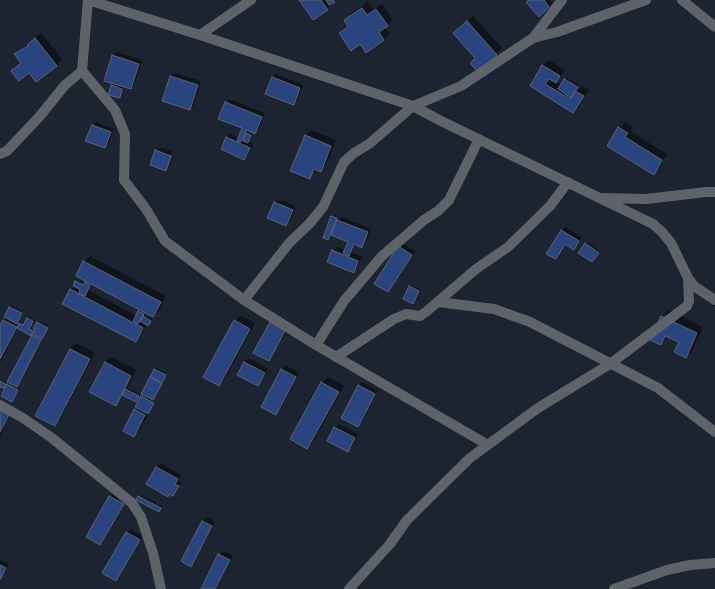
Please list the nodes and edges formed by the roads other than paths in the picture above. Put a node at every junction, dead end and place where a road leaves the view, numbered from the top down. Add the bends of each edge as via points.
1 (88, 0) edge
2 (252, 0) edge
3 (562, 0) edge
4 (646, 0) edge
5 (682, 0) edge
6 (715, 27) edge
7 (200, 35) junction
8 (533, 38) junction
9 (82, 71) junction
10 (413, 106) junction
11 (479, 139) junction
12 (0, 154) edge
13 (568, 182) junction
14 (715, 192) edge
15 (600, 198) junction
16 (688, 278) junction
17 (244, 300) junction
18 (715, 300) edge
19 (438, 302) junction
20 (316, 345) junction
21 (336, 357) junction
22 (610, 364) junction
23 (0, 405) edge
24 (715, 432) edge
25 (488, 445) junction
26 (715, 563) edge
27 (161, 589) edge
28 (350, 589) edge
29 (614, 589) edge

1 - 7 street
1 - 9 street
2 - 7 street
3 - 8 street
4 - 8 street
5 - 6 street
7 - 10 street
8 - 10 street via 461,86
9 - 12 street via 65,85 40,116
9 - 17 street via 115,110 125,134 124,180 146,209 165,241
10 - 11 street
10 - 17 street via 344,162 323,206 290,242
11 - 13 street
11 - 20 street via 449,200 382,256 344,301
13 - 15 street
13 - 19 street via 550,206 508,247 476,269
14 - 15 street via 646,199
15 - 16 street via 653,224 662,232 671,243
16 - 18 street via 694,286
16 - 22 street via 687,306
17 - 20 street
19 - 21 street via 420,316 406,314 394,319
19 - 22 street via 494,309 530,322
20 - 21 street
21 - 25 street
22 - 24 street via 658,388
22 - 25 street via 538,408
23 - 27 street via 52,438 132,503 141,517
25 - 28 street via 470,458 407,520 390,544
26 - 29 street via 667,570

